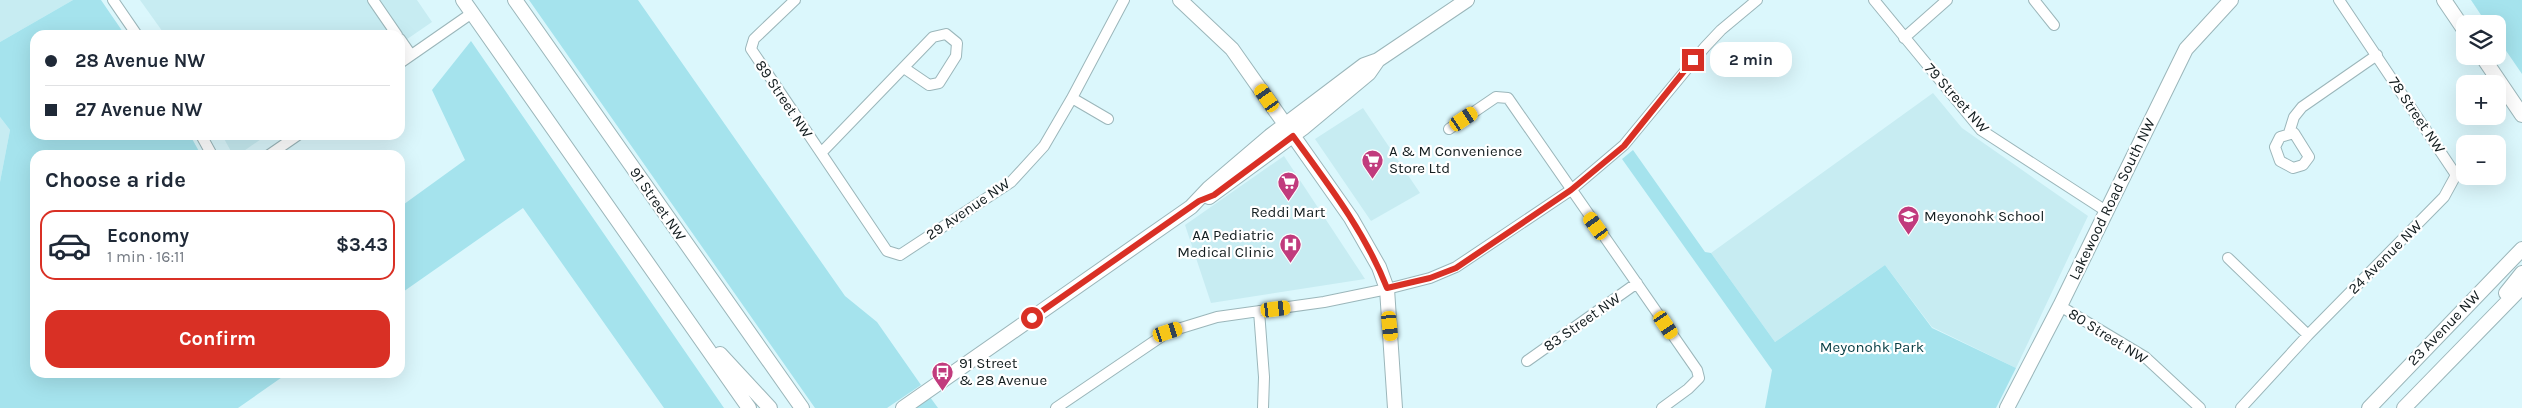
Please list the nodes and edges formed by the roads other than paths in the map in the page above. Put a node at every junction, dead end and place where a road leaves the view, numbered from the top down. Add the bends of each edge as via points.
1 (113, 0) edge
2 (373, 0) edge
3 (463, 0) edge
4 (515, 0) edge
5 (794, 0) edge
6 (1124, 0) edge
7 (1180, 0) edge
8 (1466, 0) edge
9 (1757, 0) edge
10 (1874, 0) edge
11 (1947, 0) edge
12 (2034, 0) edge
13 (2230, 0) edge
14 (2339, 0) edge
15 (2444, 0) edge
16 (472, 13) junction
17 (2456, 18) edge
18 (2054, 25) dead end
19 (134, 30) edge
20 (394, 30) edge
21 (1904, 38) junction
22 (405, 46) edge
23 (411, 55) junction
24 (2377, 55) junction
25 (405, 59) edge
26 (1378, 60) junction
27 (2488, 65) edge
28 (904, 68) junction
29 (1072, 98) junction
30 (2522, 115) edge
31 (1108, 119) dead end
32 (1285, 124) junction
33 (1449, 129) dead end
34 (2289, 133) dead end
35 (1293, 136) junction
36 (291, 140) edge
37 (276, 150) edge
38 (821, 152) junction
39 (2456, 175) joint
40 (1571, 190) junction
41 (1199, 201) junction
42 (2106, 211) junction
43 (2522, 245) edge
44 (2522, 249) edge
45 (887, 251) joint
46 (2228, 258) dead end
47 (2502, 268) junction
48 (2522, 273) edge
49 (1637, 283) junction
50 (2522, 287) edge
51 (1387, 288) junction
52 (2060, 306) junction
53 (1259, 311) junction
54 (2308, 335) junction
55 (699, 336) junction
56 (2471, 339) junction
57 (1527, 361) dead end
58 (746, 405) edge
59 (770, 408) edge
60 (802, 408) edge
61 (904, 408) edge
62 (1056, 408) edge
63 (1263, 408) edge
64 (1395, 408) edge
65 (1662, 408) edge
66 (2007, 408) edge
67 (2200, 408) edge
68 (2241, 408) edge
69 (2368, 408) edge
70 (2404, 408) edge

1 - 19 street
2 - 20 street
3 - 16 street
4 - 60 street, 91 Street NW
5 - 38 street, 89 Street NW via 751,44 753,53
6 - 29 street, 29 Avenue NW
7 - 32 street via 1232,50
8 - 26 street
9 - 40 street via 1705,47 1624,146
10 - 21 street, 79 Street NW
11 - 21 street
12 - 18 street
13 - 42 street, Lakewood Road South NW via 2186,49
14 - 24 street, 78 Street NW
15 - 17 street
16 - 23 street
16 - 55 street
21 - 42 street, 79 Street NW via 1981,130
22 - 23 street
23 - 25 street
24 - 34 street via 2302,107
24 - 39 street, 78 Street NW
26 - 32 street via 1364,65
26 - 35 street via 1369,73
27 - 30 street
28 - 28 street, 89 Street NW via 929,85 939,82 956,56 957,43 946,34 936,35
28 - 38 street, 89 Street NW
29 - 31 street
29 - 45 street, 29 Avenue NW via 1044,146 1011,182 900,255
32 - 35 street
32 - 41 street via 1209,188
33 - 40 street, 83 Street NW via 1496,97 1508,98
35 - 41 street via 1214,195
35 - 51 street via 1351,218
36 - 37 street
38 - 45 street, 89 Street NW
39 - 54 street, 24 Avenue NW via 2444,197
40 - 49 street, 83 Street NW
40 - 51 street via 1456,268
41 - 61 street
42 - 52 street, Lakewood Road South NW
43 - 47 street
44 - 47 street, 23 Avenue NW
46 - 54 street
47 - 69 street, 23 Avenue NW
48 - 56 street
49 - 57 street, 83 Street NW
49 - 65 street, 83 Street NW via 1697,370 1699,378
50 - 56 street, 23 Avenue NW
51 - 53 street via 1324,302
51 - 64 street
52 - 66 street, Lakewood Road South NW
52 - 67 street, 80 Street NW via 2145,358
53 - 62 street via 1216,317 1168,332
53 - 63 street
54 - 68 street, 24 Avenue NW
55 - 58 street
55 - 59 street
56 - 70 street, 23 Avenue NW

